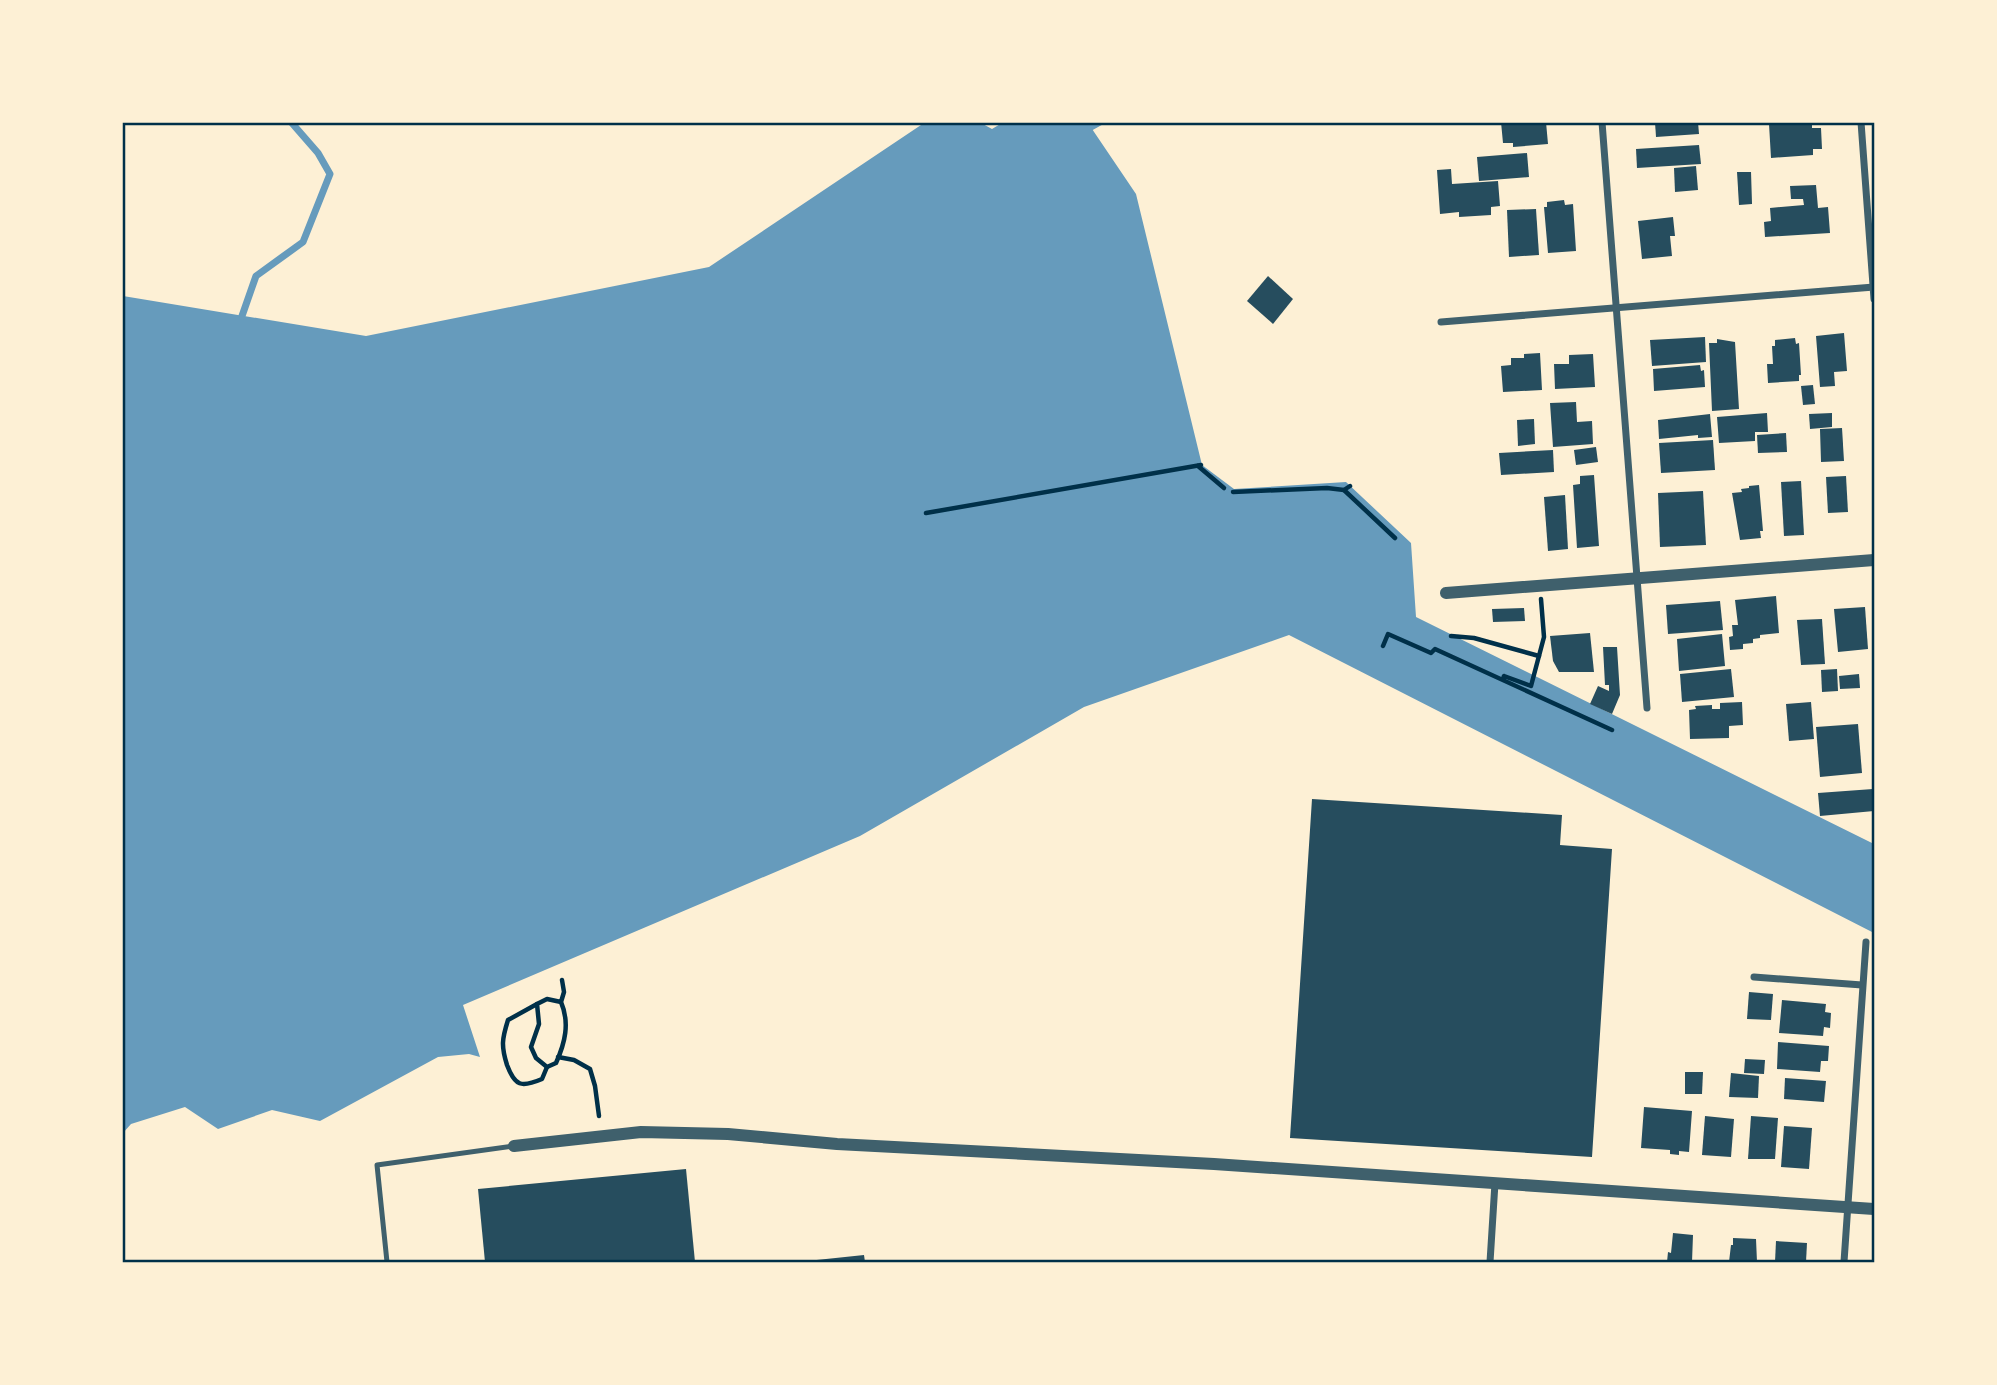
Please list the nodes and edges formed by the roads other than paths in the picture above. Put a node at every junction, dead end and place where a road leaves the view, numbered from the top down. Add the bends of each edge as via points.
1 (1602, 122) edge
2 (1861, 122) edge
3 (1874, 287) edge
4 (1874, 299) edge
5 (1616, 307) junction
6 (1441, 322) dead end
7 (1874, 560) edge
8 (1638, 578) junction
9 (1446, 593) dead end
10 (1647, 708) dead end
11 (1866, 942) dead end
12 (1754, 977) dead end
13 (1862, 985) junction
14 (513, 1146) joint
15 (1495, 1184) junction
16 (1848, 1207) junction
17 (1874, 1209) edge
18 (387, 1262) edge
19 (1490, 1262) edge
20 (1844, 1262) edge

1 - 5 street
2 - 3 street
3 - 4 street
3 - 5 street
5 - 6 street
5 - 8 street
7 - 8 street
8 - 9 street
8 - 10 street
11 - 13 street
12 - 13 street
13 - 16 street
14 - 15 street via 641,1132 728,1134
14 - 18 lane via 377,1166
15 - 16 street
15 - 19 street
16 - 17 street
16 - 20 street

